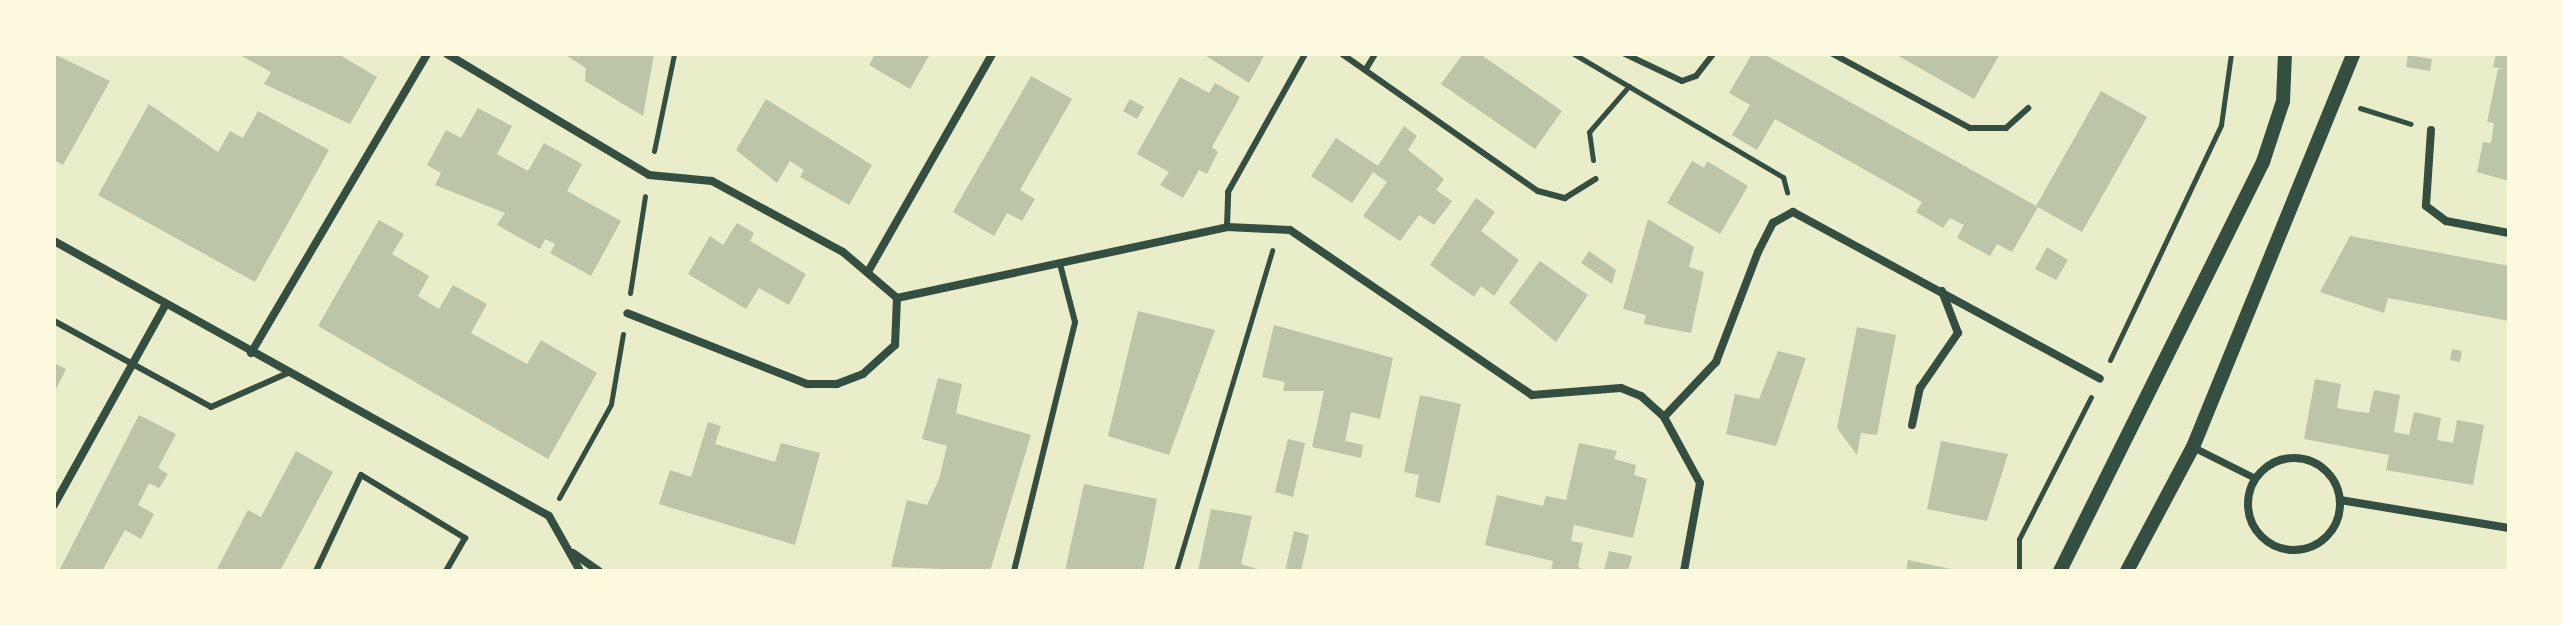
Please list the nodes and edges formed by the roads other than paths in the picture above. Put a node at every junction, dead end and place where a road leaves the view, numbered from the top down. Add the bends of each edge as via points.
1 (427, 54) edge
2 (447, 54) edge
3 (992, 54) edge
4 (1305, 54) edge
5 (1342, 54) edge
6 (1375, 54) edge
7 (1625, 54) edge
8 (1713, 54) edge
9 (1833, 54) edge
10 (2285, 54) edge
11 (2353, 54) edge
12 (1366, 69) junction
13 (2028, 108) dead end
14 (2431, 130) road end
15 (1595, 179) road end
16 (1227, 227) junction
17 (2509, 233) edge
18 (54, 241) edge
19 (1061, 268) junction
20 (869, 270) junction
21 (1940, 288) junction
22 (897, 298) junction
23 (166, 304) junction
24 (627, 313) road end
25 (54, 321) edge
26 (251, 353) junction
27 (131, 362) junction
28 (288, 373) junction
29 (2100, 379) road end
30 (1664, 417) junction
31 (1912, 425) dead end
32 (2193, 447) junction
33 (2255, 478) junction
34 (2340, 500) junction
35 (54, 505) edge
36 (2509, 528) edge
37 (571, 552) junction
38 (316, 571) edge
39 (446, 571) edge
40 (580, 571) edge
41 (599, 571) edge
42 (1014, 571) edge
43 (1684, 571) edge
44 (2060, 571) edge
45 (2127, 571) edge

1 - 26 street
2 - 20 street via 649,175 712,181
3 - 20 street
4 - 16 lane via 1228,192
5 - 12 lane
6 - 12 lane
7 - 8 lane via 1649,70 1690,80
9 - 13 lane via 1970,128 2006,128
10 - 44 street via 2283,101 2263,162
11 - 32 street
12 - 15 lane via 1547,196 1574,196
14 - 17 street via 2426,206 2446,221
16 - 19 street
16 - 30 street via 1278,227 1532,395 1621,388
18 - 23 street
19 - 22 street
19 - 42 lane via 1075,322
20 - 22 street
21 - 29 street
21 - 30 street via 1793,212 1773,223 1758,252 1716,362
21 - 31 street via 1958,333 1920,388
22 - 24 street via 895,345 863,374 837,384 807,384
23 - 26 street
23 - 27 street
25 - 27 lane
26 - 28 street
27 - 28 lane via 211,407
27 - 35 street
28 - 37 street via 549,516
30 - 43 street via 1700,483
32 - 33 street
32 - 45 street
33 - 34 street via 2275,463 2299,459 2322,468
33 - 34 street via 2247,500 2252,523 2266,541 2288,550 2321,541 2336,523
34 - 36 street
37 - 40 street
37 - 41 street
38 - 39 lane via 361,475 465,538

